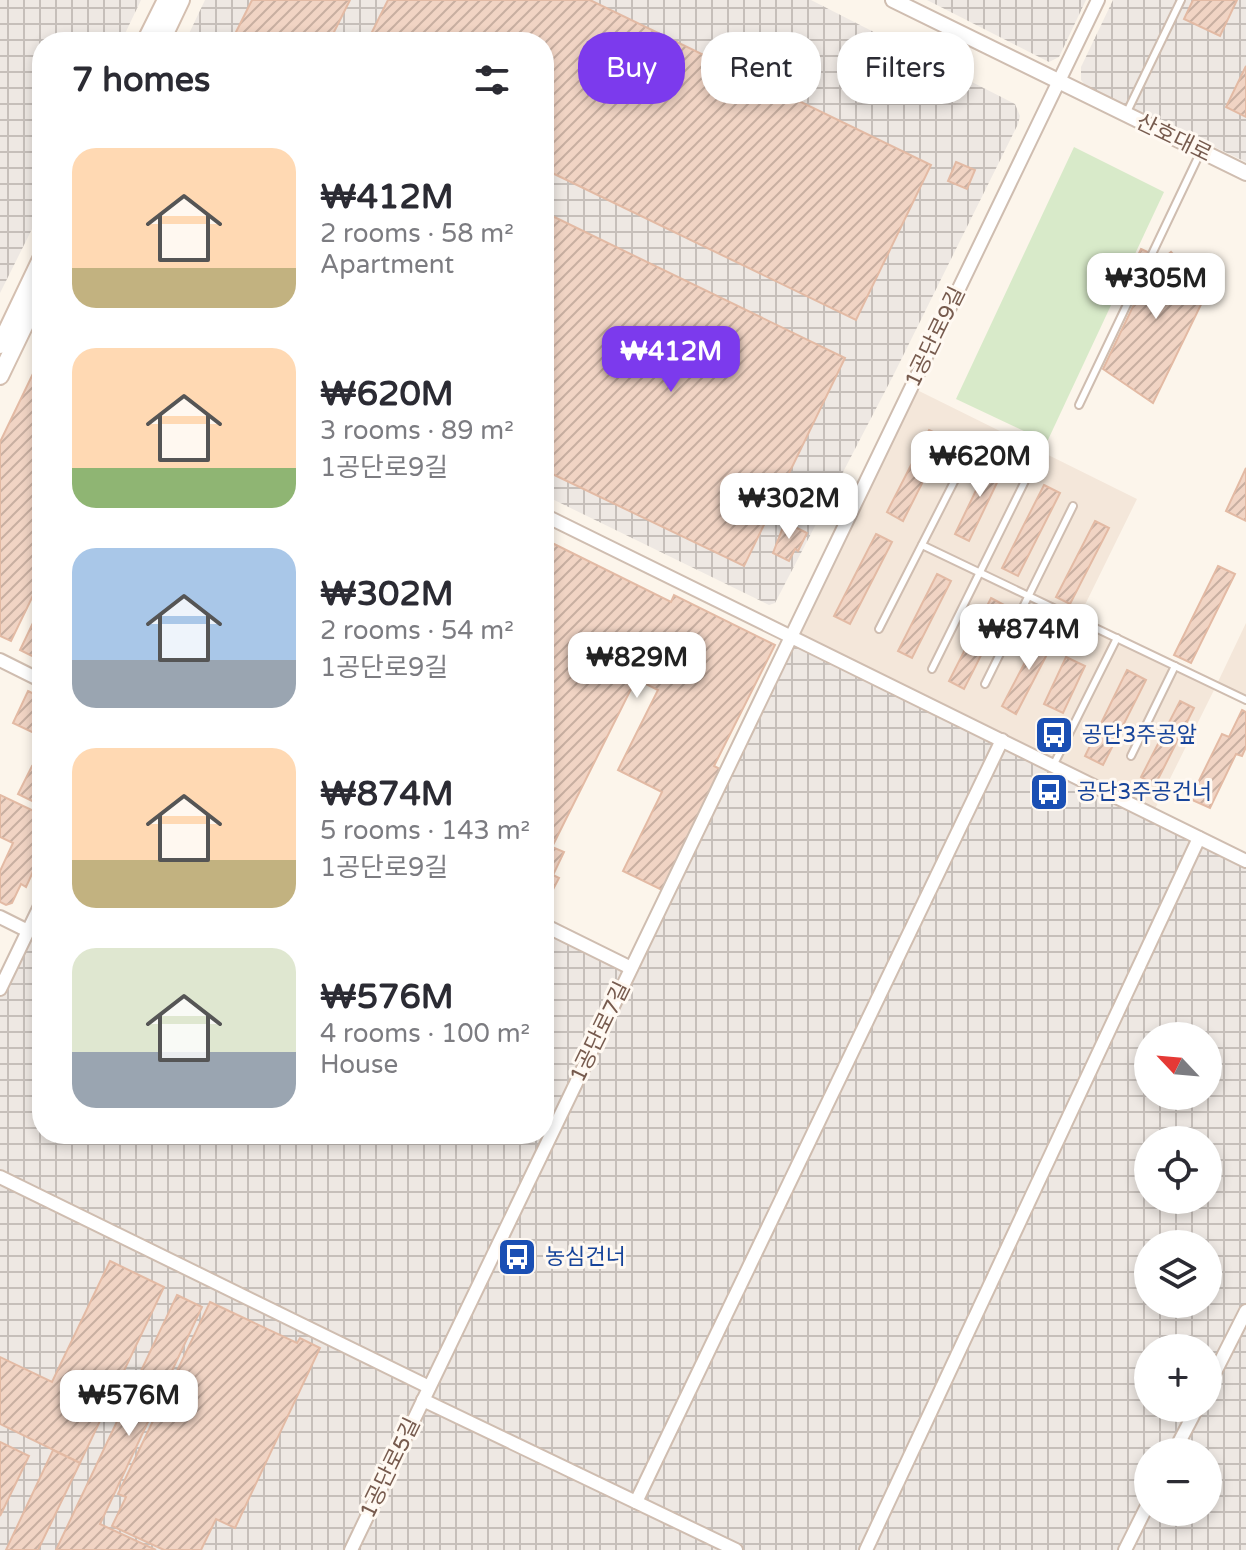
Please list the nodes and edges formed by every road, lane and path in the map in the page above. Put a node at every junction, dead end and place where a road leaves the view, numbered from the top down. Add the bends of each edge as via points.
1 (166, 0) edge
2 (181, 0) edge
3 (893, 0) edge
4 (1098, 0) edge
5 (1181, 0) edge
6 (150, 32) edge
7 (166, 32) edge
8 (1059, 81) junction
9 (1126, 114) junction
10 (1201, 151) junction
11 (1246, 173) edge
12 (1152, 254) dead end
13 (32, 281) edge
14 (1132, 294) dead end
15 (32, 310) edge
16 (0, 345) edge
17 (0, 376) edge
18 (1079, 405) dead end
19 (960, 470) dead end
20 (1027, 477) dead end
21 (1073, 506) dead end
22 (554, 520) edge
23 (922, 545) junction
24 (980, 573) junction
25 (1029, 596) junction
26 (879, 629) dead end
27 (791, 637) junction
28 (1117, 638) junction
29 (0, 660) edge
30 (1175, 666) junction
31 (932, 669) dead end
32 (32, 676) edge
33 (985, 684) dead end
34 (1246, 700) edge
35 (1002, 740) junction
36 (1131, 756) dead end
37 (1053, 766) junction
38 (1199, 838) junction
39 (1246, 861) edge
40 (0, 917) edge
41 (32, 923) edge
42 (554, 930) edge
43 (28, 931) junction
44 (631, 968) junction
45 (4, 972) edge
46 (0, 989) edge
47 (554, 1128) edge
48 (546, 1144) edge
49 (0, 1177) edge
50 (1246, 1311) edge
51 (1222, 1358) edge
52 (429, 1387) junction
53 (423, 1400) junction
54 (636, 1502) junction
55 (1137, 1526) edge
56 (351, 1550) edge
57 (736, 1550) edge
58 (866, 1550) edge
59 (1125, 1550) edge

1 - 6 main road
2 - 7 main road
3 - 8 street, 산호대로
4 - 8 street
5 - 9 lane
8 - 9 street, 산호대로
8 - 27 street, 1공단로9길
9 - 10 street, 산호대로
10 - 11 street, 산호대로
10 - 12 lane
13 - 16 main road
14 - 18 lane
15 - 17 main road
19 - 23 lane
20 - 24 lane
21 - 25 lane
22 - 27 street
23 - 24 lane
23 - 26 lane
24 - 25 lane
24 - 31 lane
25 - 28 lane
25 - 33 lane
27 - 35 street
27 - 44 street, 1공단로7길
28 - 30 lane
28 - 37 lane
29 - 32 street
30 - 34 lane
30 - 36 lane
35 - 37 street
35 - 54 street
37 - 38 street
38 - 39 street
38 - 58 street
40 - 43 street
41 - 43 street
42 - 44 street
43 - 45 street
44 - 47 street, 1공단로7길
45 - 46 street
48 - 52 street, 1공단로7길
49 - 52 street
50 - 51 street
52 - 53 street, 1공단로5길
53 - 54 street
53 - 56 street, 1공단로5길
54 - 57 street
55 - 59 street

